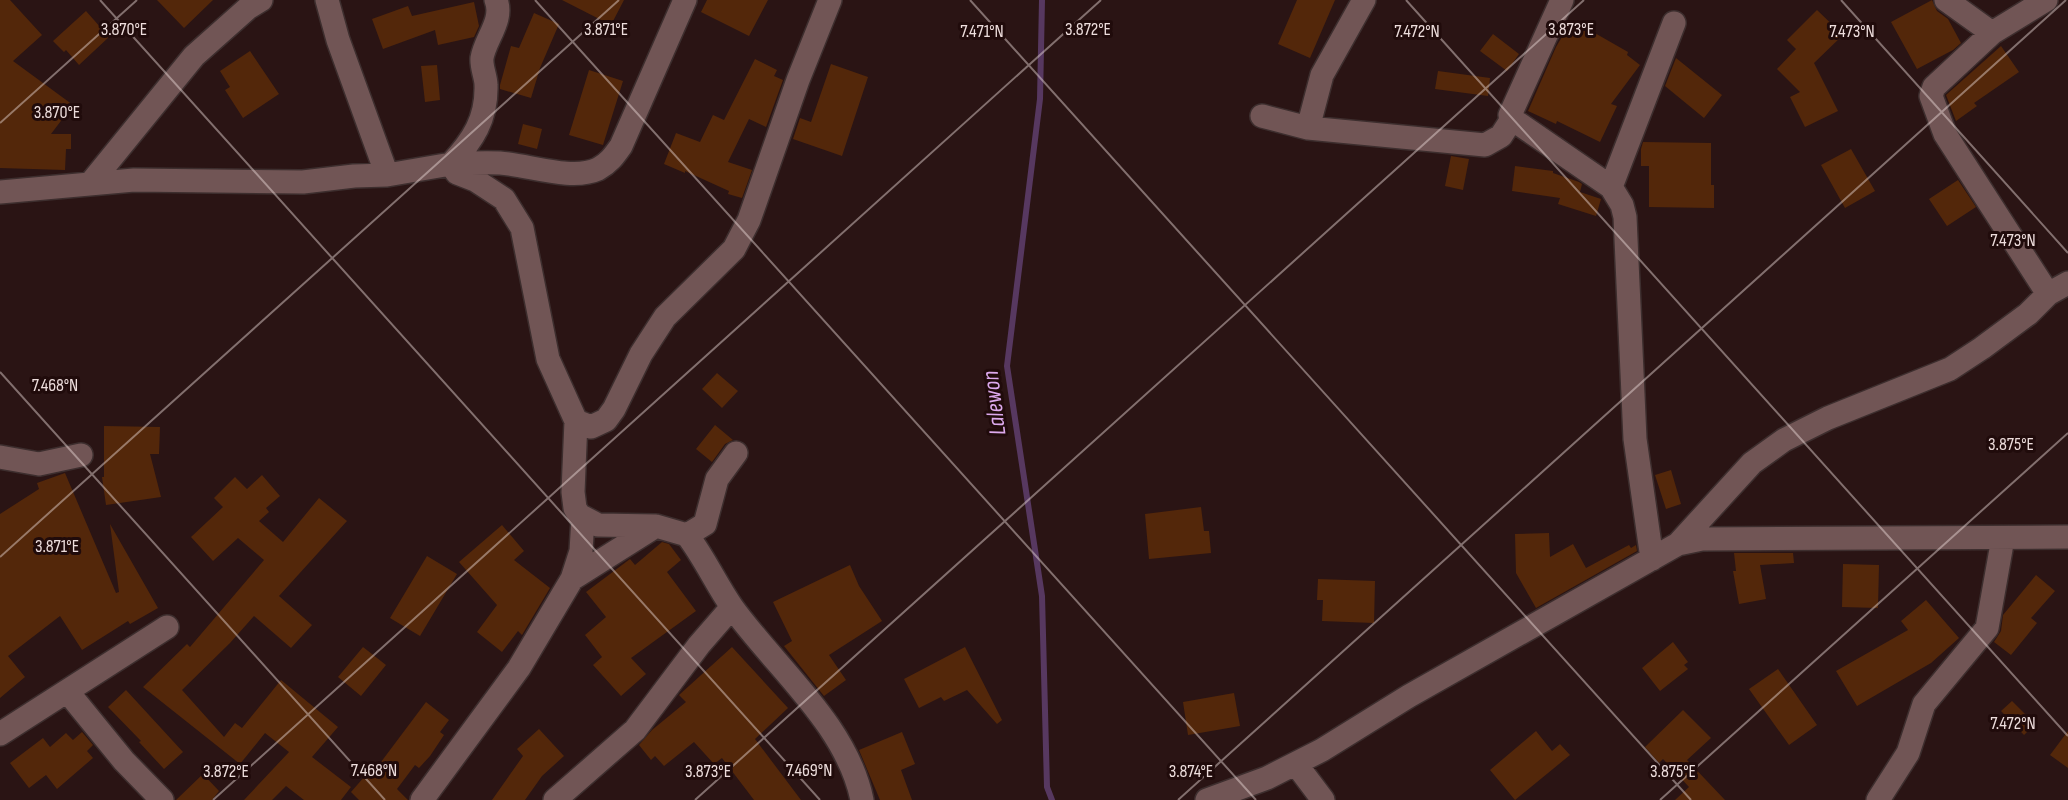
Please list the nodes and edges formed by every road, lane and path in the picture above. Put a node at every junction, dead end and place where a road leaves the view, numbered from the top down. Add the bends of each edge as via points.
1 (261, 0) edge
2 (327, 0) edge
3 (496, 0) edge
4 (685, 0) edge
5 (830, 0) edge
6 (1364, 0) edge
7 (1562, 0) edge
8 (1946, 0) edge
9 (2046, 0) edge
10 (1674, 23) dead end
11 (1992, 33) junction
12 (1262, 116) dead end
13 (1512, 120) junction
14 (1308, 128) junction
15 (451, 163) junction
16 (387, 175) junction
17 (90, 184) junction
18 (1611, 187) junction
19 (0, 191) edge
20 (2058, 288) edge
21 (576, 421) junction
22 (736, 453) dead end
23 (81, 455) dead end
24 (0, 457) edge
25 (583, 518) junction
26 (656, 526) junction
27 (687, 534) junction
28 (2068, 537) edge
29 (2003, 538) junction
30 (1678, 544) junction
31 (1652, 559) junction
32 (572, 579) junction
33 (732, 607) junction
34 (167, 627) dead end
35 (67, 691) junction
36 (0, 734) edge
37 (1296, 764) junction
38 (162, 800) edge
39 (422, 800) edge
40 (555, 800) edge
41 (862, 800) edge
42 (1207, 800) edge
43 (1323, 800) edge
44 (1878, 800) edge

1 - 17 street via 194,56
2 - 16 street
3 - 15 street via 498,10 482,59 484,115 474,137
4 - 15 street via 621,146 597,170 561,172 499,163
5 - 21 street via 749,220 734,249 665,317 606,420 591,427
6 - 14 street via 1322,75
7 - 13 street via 1510,115
8 - 11 street
9 - 11 street
10 - 18 street
11 - 20 street via 1934,87 1931,96 1945,134
12 - 14 street
13 - 14 street via 1501,136 1485,145
13 - 18 street
15 - 16 street
15 - 21 street via 457,173 503,199 522,228 548,359
16 - 17 street via 303,182 134,180
17 - 19 street
18 - 31 street via 1625,217 1635,439
20 - 30 street via 1950,369 1784,440 1752,463
21 - 25 street via 573,492 575,508
22 - 27 street via 717,479 705,524
23 - 24 street via 38,464
25 - 26 street via 598,525
25 - 32 street via 581,551
26 - 27 street
26 - 32 street
27 - 33 street
28 - 29 street
29 - 30 street via 1702,539
29 - 44 street via 1987,628 1924,704 1908,753
30 - 31 street
31 - 37 street
32 - 39 street via 519,668
33 - 40 street via 635,730
33 - 41 street via 834,733
34 - 35 street
35 - 36 street
35 - 38 street
37 - 42 street
37 - 43 street

